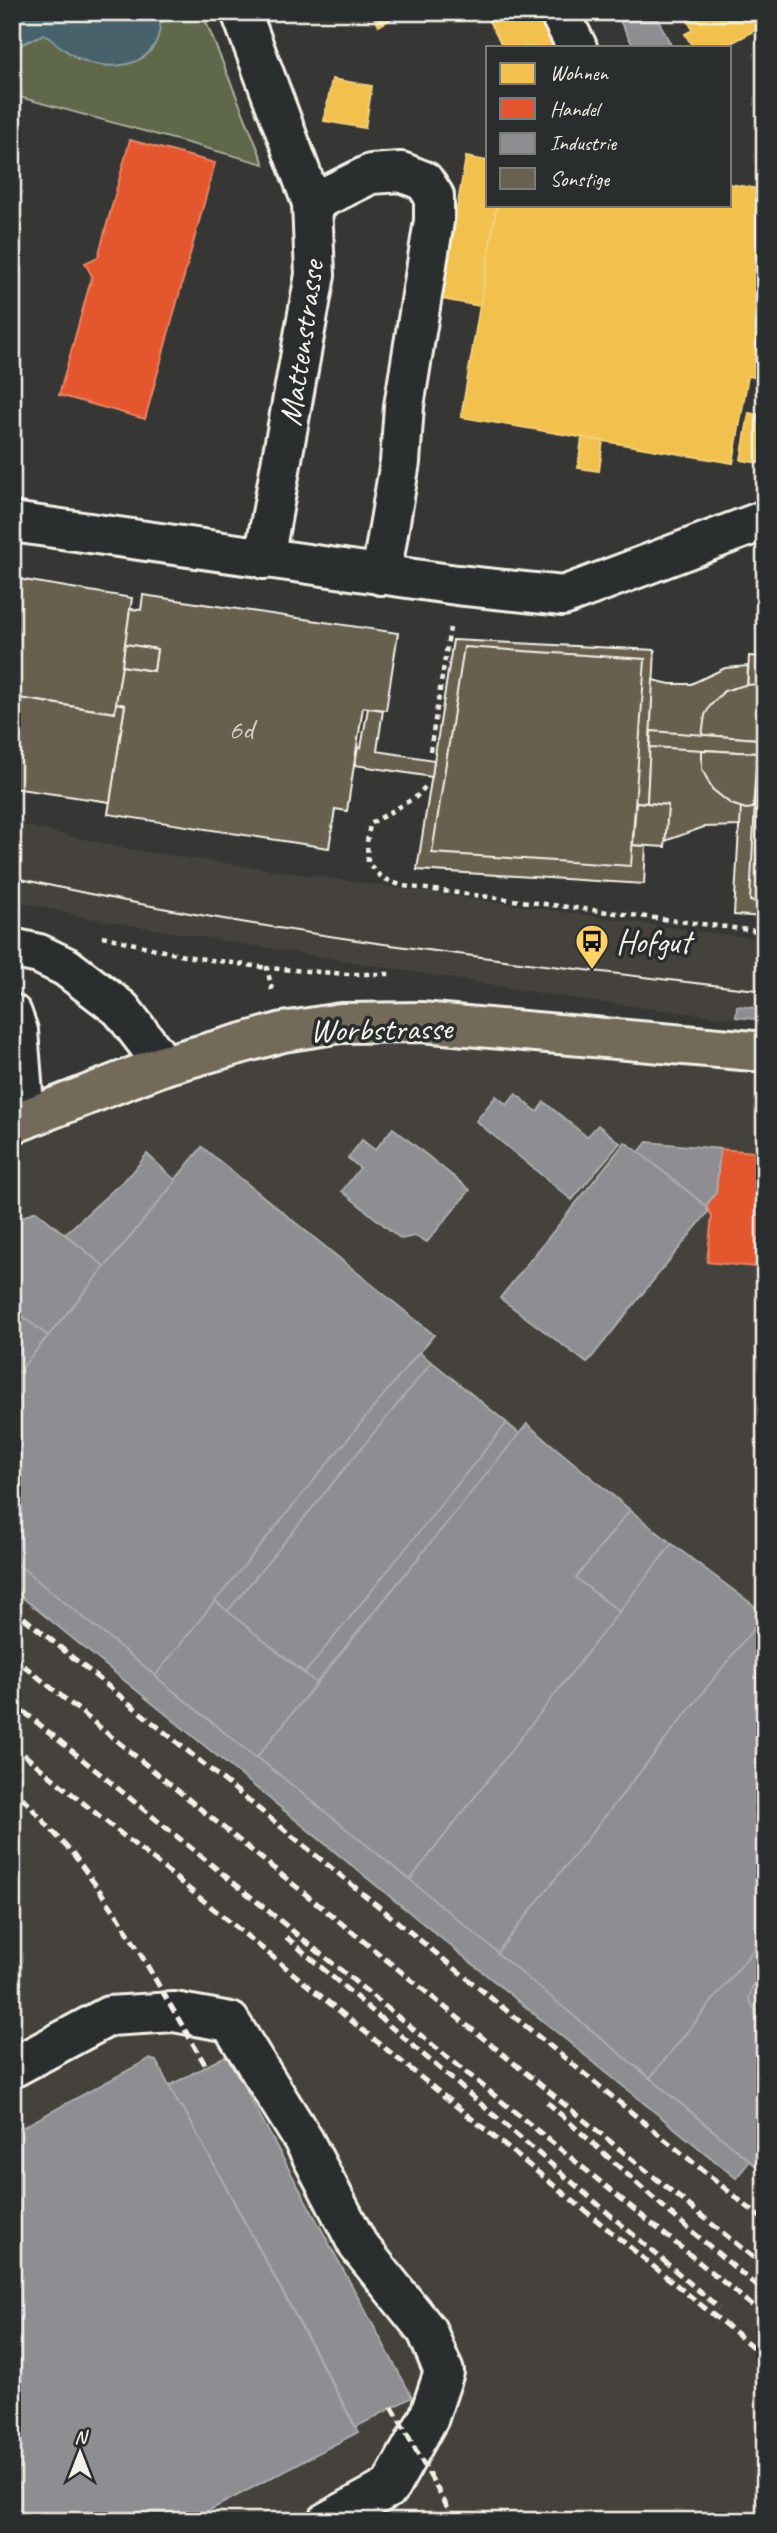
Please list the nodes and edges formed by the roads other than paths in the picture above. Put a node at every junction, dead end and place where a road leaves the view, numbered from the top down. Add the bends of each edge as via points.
1 (241, 12) edge
2 (559, 12) edge
3 (576, 46) edge
4 (312, 203) junction
5 (765, 520) edge
6 (12, 522) edge
7 (264, 559) junction
8 (381, 575) junction
9 (26, 951) edge
10 (12, 1014) edge
11 (765, 1052) edge
12 (164, 1065) junction
13 (19, 1122) edge
14 (12, 2068) edge
15 (328, 2521) edge

1 - 4 street, Mattenstrasse
2 - 3 street
4 - 7 street, Mattenstrasse via 315,275
4 - 8 street via 372,174 401,172 424,181 434,196 435,221
5 - 8 street via 563,596
6 - 7 street
7 - 8 street
9 - 12 street via 66,967 121,1009
10 - 13 street via 18,1031
11 - 12 main road, Worbstrasse via 421,1022 341,1023 283,1032
12 - 13 main road, Worbstrasse
14 - 15 street via 109,2016 174,2012 230,2022 304,2141 358,2245 426,2331 443,2372 429,2417 390,2487

